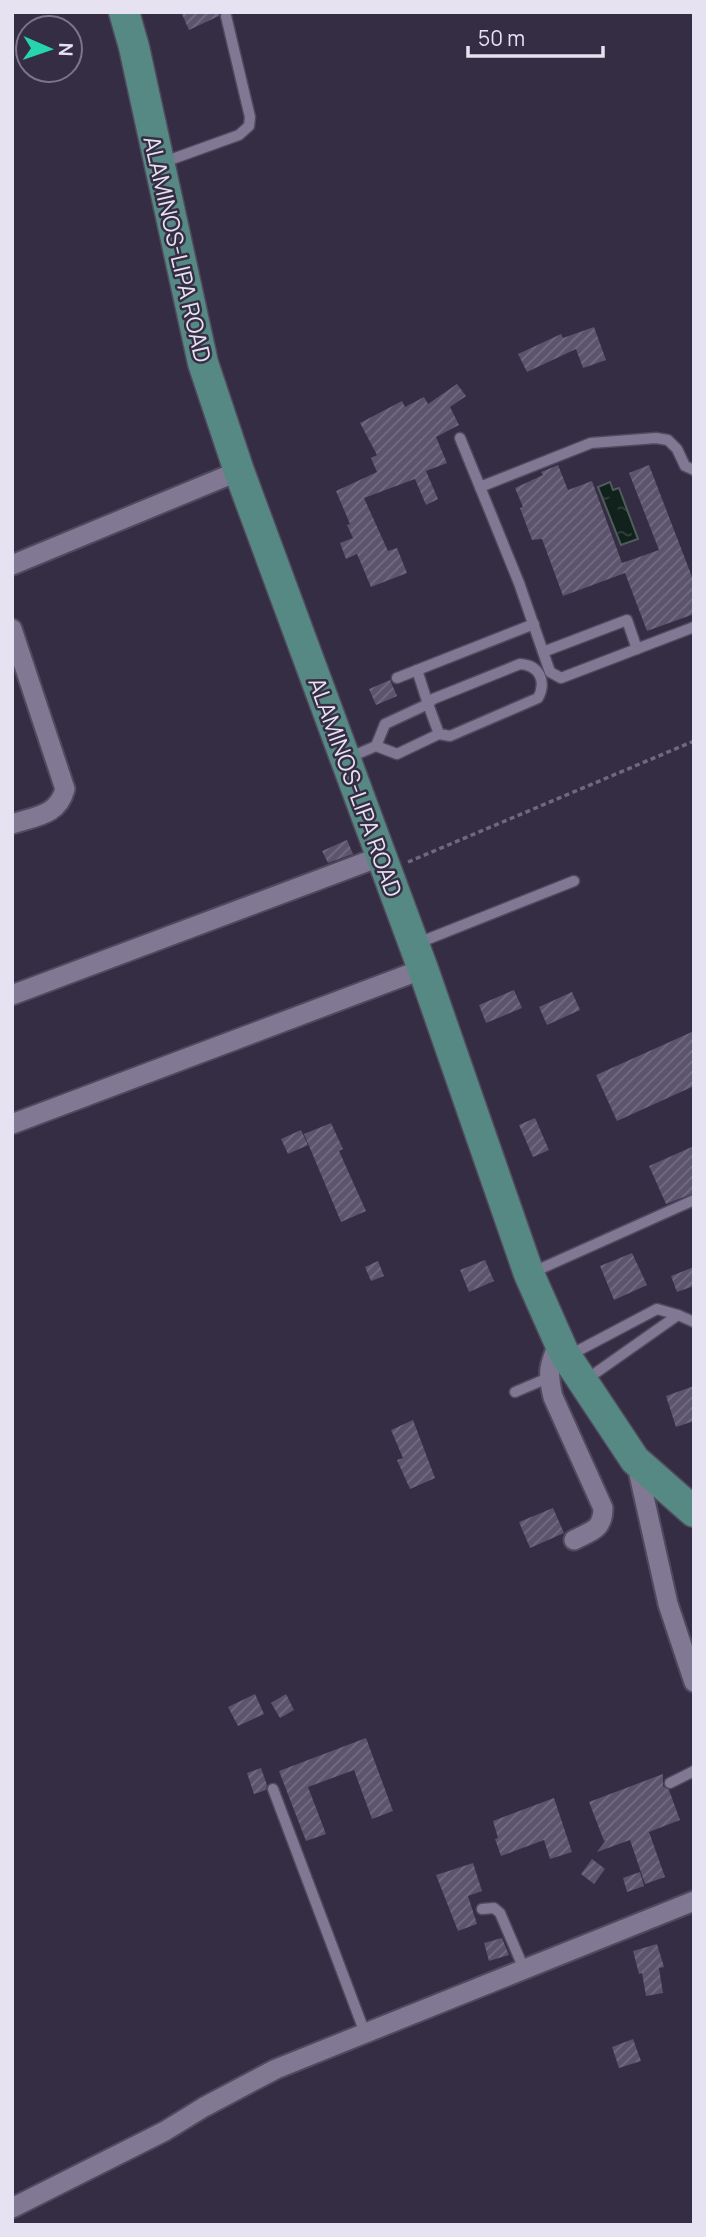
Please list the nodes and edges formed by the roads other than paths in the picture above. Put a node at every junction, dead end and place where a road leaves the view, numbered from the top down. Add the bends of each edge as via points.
1 (124, 12) edge
2 (226, 16) dead end
3 (158, 164) junction
4 (460, 438) dead end
5 (694, 470) edge
6 (239, 471) junction
7 (480, 487) junction
8 (12, 565) edge
9 (534, 624) junction
10 (694, 627) edge
11 (12, 629) edge
12 (637, 649) junction
13 (543, 652) junction
14 (417, 670) junction
15 (546, 673) junction
16 (397, 678) dead end
17 (428, 704) junction
18 (439, 734) junction
19 (376, 746) junction
20 (344, 760) junction
21 (12, 824) edge
22 (384, 864) junction
23 (574, 881) dead end
24 (418, 957) junction
25 (12, 995) edge
26 (12, 1124) edge
27 (694, 1200) edge
28 (529, 1274) junction
29 (678, 1315) junction
30 (694, 1322) edge
31 (558, 1359) junction
32 (583, 1382) junction
33 (515, 1392) dead end
34 (635, 1460) junction
35 (694, 1511) edge
36 (574, 1540) dead end
37 (694, 1682) edge
38 (694, 1770) edge
39 (670, 1783) dead end
40 (273, 1789) dead end
41 (694, 1901) edge
42 (482, 1909) dead end
43 (524, 1969) junction
44 (365, 2033) junction
45 (12, 2208) edge

1 - 3 main road, ALAMINOS-LIPA ROAD
2 - 3 lane via 249,126 239,135
3 - 6 main road, ALAMINOS-LIPA ROAD via 203,363
4 - 7 lane
5 - 7 lane via 685,466 668,440 592,443
6 - 8 street
6 - 20 main road, ALAMINOS-LIPA ROAD
7 - 9 lane
9 - 13 lane
9 - 14 lane
10 - 12 lane
11 - 21 street via 65,789 62,802 53,811
12 - 13 lane via 627,620
12 - 15 lane via 561,678
13 - 15 lane
14 - 16 lane
14 - 17 lane
15 - 17 lane via 520,664 438,695
15 - 18 lane via 538,698 450,736
17 - 18 lane
17 - 19 lane via 385,724
18 - 19 lane via 397,754
19 - 20 lane
20 - 22 main road, ALAMINOS-LIPA ROAD
22 - 24 main road, ALAMINOS-LIPA ROAD
22 - 25 street
23 - 24 lane
24 - 26 street
24 - 28 main road, ALAMINOS-LIPA ROAD
27 - 28 lane
28 - 31 main road, ALAMINOS-LIPA ROAD
29 - 30 lane
29 - 31 lane via 657,1309
29 - 32 lane
31 - 32 main road, ALAMINOS-LIPA ROAD
31 - 33 lane
31 - 36 street via 553,1397 603,1508 599,1526
32 - 34 main road, ALAMINOS-LIPA ROAD
34 - 35 main road, ALAMINOS-LIPA ROAD
34 - 37 street via 668,1604
38 - 39 lane
40 - 44 lane
41 - 43 street
42 - 43 lane via 494,1908 500,1913
43 - 44 street
44 - 45 street via 276,2069

